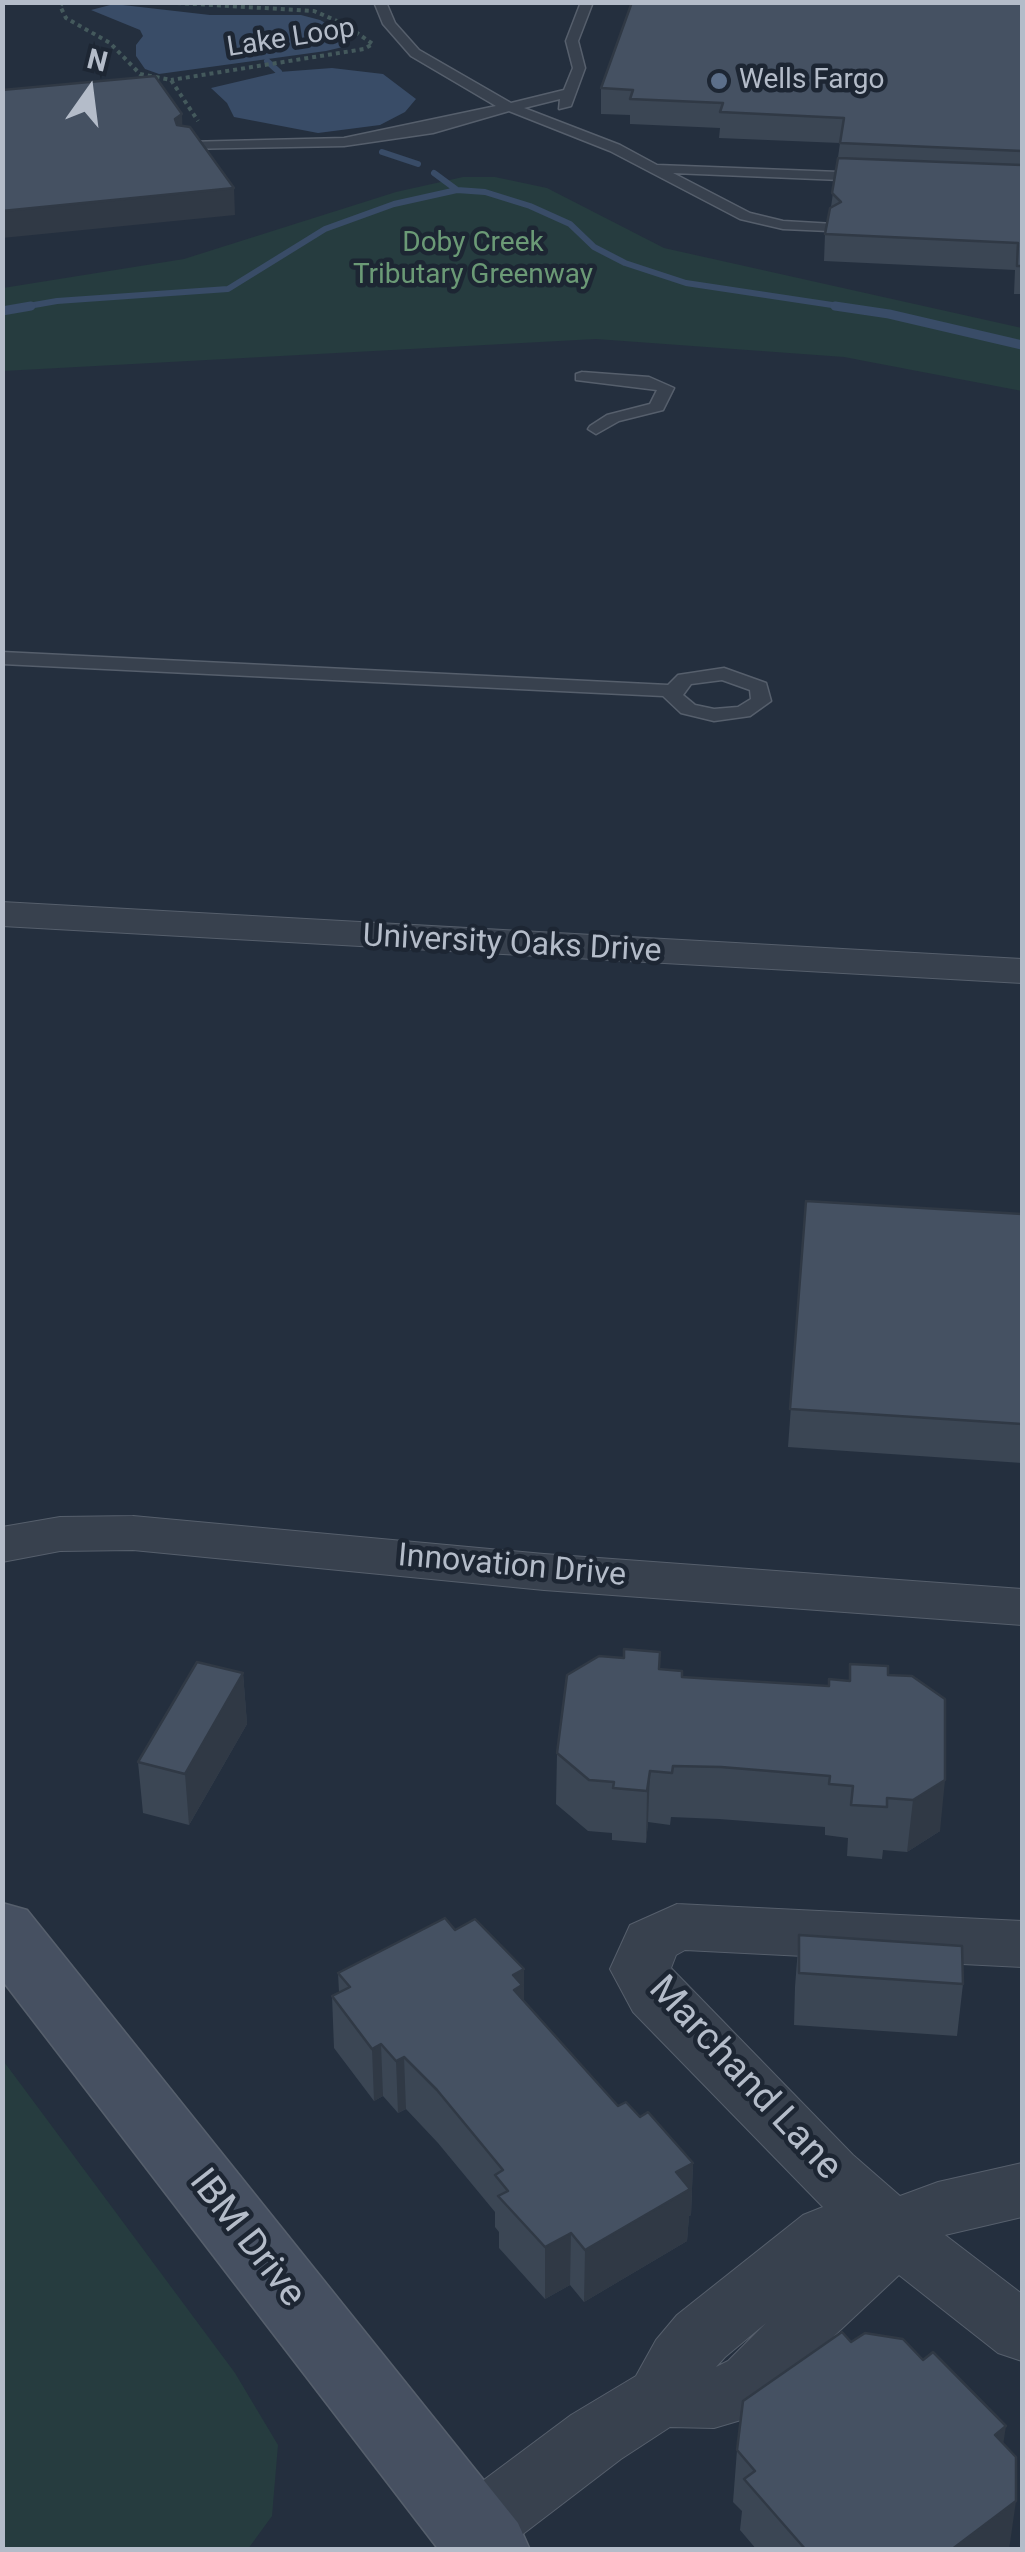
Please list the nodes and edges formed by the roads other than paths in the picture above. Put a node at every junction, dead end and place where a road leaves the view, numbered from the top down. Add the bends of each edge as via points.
1 (380, 2) edge
2 (587, 2) edge
3 (569, 93) junction
4 (512, 107) junction
5 (556, 124) junction
6 (187, 146) edge
7 (656, 169) junction
8 (879, 177) edge
9 (829, 227) edge
10 (582, 377) dead end
11 (596, 429) dead end
12 (2, 658) edge
13 (673, 691) dead end
14 (2, 914) edge
15 (1022, 971) edge
16 (2, 1545) edge
17 (1022, 1607) edge
18 (2, 1929) edge
19 (1022, 1944) edge
20 (1022, 2190) edge
21 (892, 2227) junction
22 (1022, 2332) edge
23 (469, 2542) edge

1 - 4 lane via 389,24 415,53
2 - 3 lane via 572,41 579,64
3 - 4 lane
3 - 5 lane
4 - 5 lane
4 - 6 lane via 344,142
5 - 7 lane
7 - 8 lane
7 - 9 lane via 745,216
10 - 11 lane via 666,388 658,407 612,418
12 - 13 lane
14 - 15 street, University Oaks Drive
16 - 17 street, Innovation Drive via 60,1534 133,1533
18 - 23 street, IBM Drive
19 - 21 street, Marchand Lane via 696,1926 664,1931 644,1955 640,1968 655,1996 830,2174
20 - 21 street via 938,2208
21 - 22 street, Marchand Lane
21 - 23 street via 841,2228 804,2250 701,2336 660,2397 596,2437

